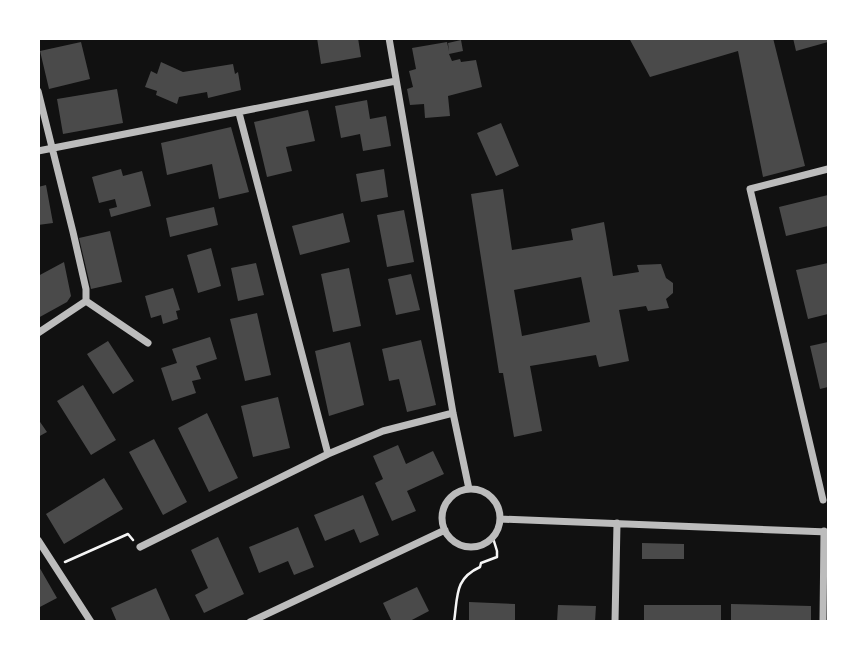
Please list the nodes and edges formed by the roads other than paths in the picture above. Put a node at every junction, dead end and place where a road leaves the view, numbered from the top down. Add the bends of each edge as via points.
1 (389, 38) edge
2 (397, 81) junction
3 (38, 91) edge
4 (239, 113) junction
5 (52, 148) junction
6 (38, 151) edge
7 (828, 169) edge
8 (86, 301) junction
9 (38, 333) edge
10 (148, 343) dead end
11 (453, 412) junction
12 (328, 454) junction
13 (468, 489) junction
14 (823, 500) dead end
15 (500, 519) junction
16 (617, 523) junction
17 (445, 530) junction
18 (826, 531) edge
19 (38, 540) edge
20 (139, 547) road end
21 (91, 621) edge
22 (250, 621) edge
23 (615, 621) edge
24 (823, 621) edge

1 - 2 street
2 - 4 street
2 - 11 street
3 - 5 street
4 - 5 street
4 - 12 street
5 - 6 street
5 - 8 street
7 - 14 street via 750,190
8 - 9 street
8 - 10 street
11 - 12 street via 383,431
11 - 13 street
12 - 20 street
13 - 15 street via 490,496
13 - 17 street via 446,505 442,517
15 - 16 street
15 - 17 street via 493,538 480,546 466,547 453,541
16 - 18 street
16 - 23 street
17 - 22 street
18 - 24 street
19 - 21 street

